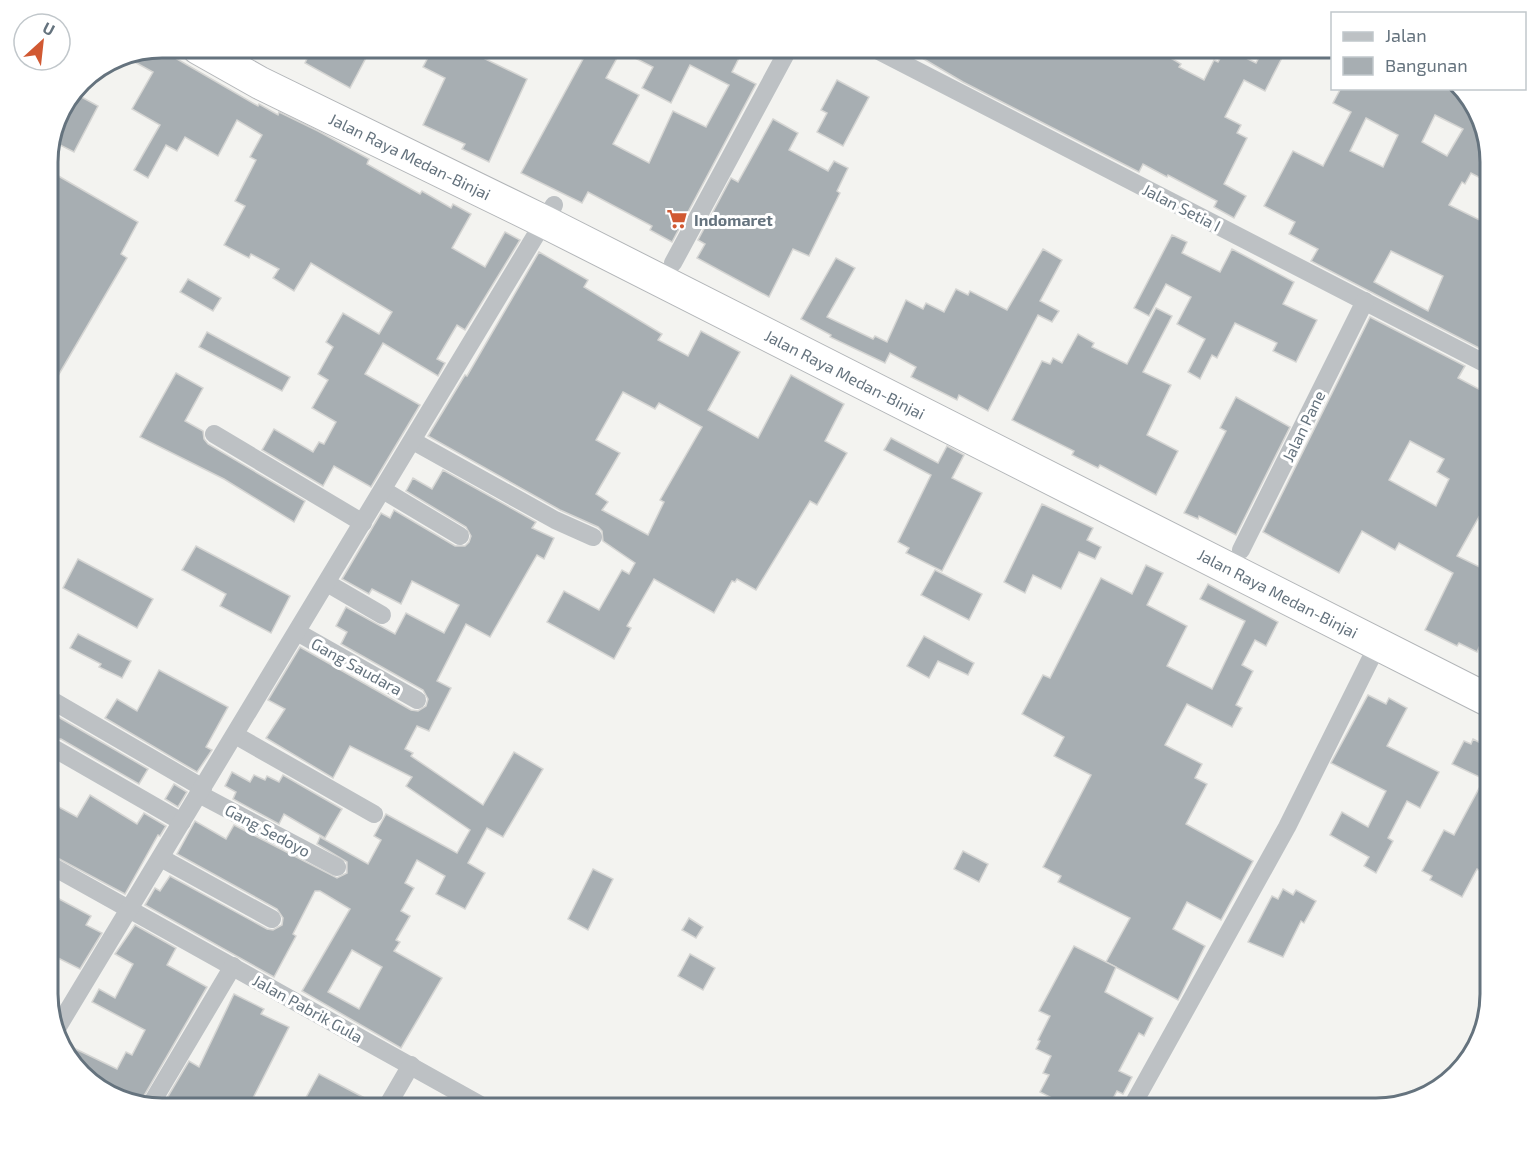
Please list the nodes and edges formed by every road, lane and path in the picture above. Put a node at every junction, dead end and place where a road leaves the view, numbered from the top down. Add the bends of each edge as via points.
1 (216, 58) edge
2 (259, 58) edge
3 (784, 58) edge
4 (892, 58) edge
5 (550, 213) junction
6 (673, 263) junction
7 (1365, 301) junction
8 (1480, 361) edge
9 (214, 434) dead end
10 (413, 441) junction
11 (383, 490) junction
12 (363, 523) junction
13 (460, 536) dead end
14 (593, 537) dead end
15 (1241, 550) junction
16 (327, 583) junction
17 (382, 615) dead end
18 (297, 632) junction
19 (1378, 644) junction
20 (1480, 684) edge
21 (1480, 686) edge
22 (417, 700) dead end
23 (59, 706) edge
24 (235, 735) junction
25 (59, 751) edge
26 (201, 791) junction
27 (374, 814) dead end
28 (182, 822) junction
29 (160, 858) junction
30 (337, 867) dead end
31 (59, 870) edge
32 (129, 909) junction
33 (272, 919) dead end
34 (233, 966) junction
35 (62, 1020) edge
36 (411, 1065) junction
37 (155, 1097) edge
38 (392, 1098) edge
39 (469, 1098) edge
40 (1137, 1098) edge

1 - 5 highway, Jalan Raya Medan-Binjai via 260,83
2 - 5 highway, Jalan Raya Medan-Binjai
3 - 6 street
4 - 7 street, Jalan Setia I
5 - 6 highway, Jalan Raya Medan-Binjai
5 - 10 street
5 - 19 highway, Jalan Raya Medan-Binjai
6 - 15 highway, Jalan Raya Medan-Binjai
7 - 8 street, Jalan Setia I
7 - 15 street, Jalan Pane
9 - 12 street
10 - 11 street
10 - 14 street
11 - 12 street
11 - 13 street
12 - 16 street
15 - 20 highway, Jalan Raya Medan-Binjai
16 - 17 street
16 - 18 street
18 - 22 street, Gang Saudara
18 - 24 street
19 - 21 highway, Jalan Raya Medan-Binjai
19 - 40 street via 1287,827
23 - 26 street, Gang Sedoyo
24 - 26 street
24 - 27 street
25 - 28 street
26 - 28 street
26 - 30 street, Gang Sedoyo
28 - 29 street
29 - 32 street
29 - 33 street
31 - 32 street, Jalan Pabrik Gula
32 - 34 street, Jalan Pabrik Gula
32 - 35 street
34 - 36 street, Jalan Pabrik Gula
34 - 37 street
36 - 38 street
36 - 39 street, Jalan Pabrik Gula

